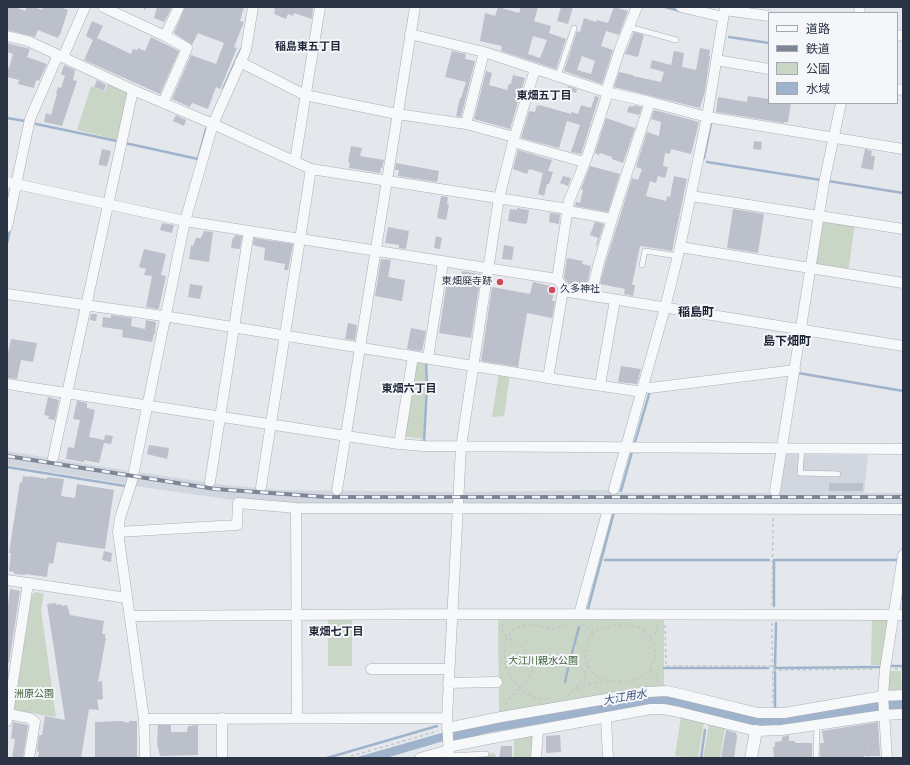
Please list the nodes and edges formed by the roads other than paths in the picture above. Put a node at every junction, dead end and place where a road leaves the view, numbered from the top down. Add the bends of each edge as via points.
1 (85, 7) edge
2 (103, 7) edge
3 (178, 7) edge
4 (253, 7) edge
5 (320, 7) edge
6 (414, 7) edge
7 (637, 7) edge
8 (681, 7) edge
9 (724, 11) edge
10 (768, 16) edge
11 (628, 27) junction
12 (574, 28) dead end
13 (410, 34) junction
14 (7, 36) edge
15 (165, 36) junction
16 (676, 40) dead end
17 (484, 52) junction
18 (61, 56) junction
19 (716, 60) junction
20 (240, 62) junction
21 (535, 69) junction
22 (768, 69) edge
23 (558, 76) junction
24 (133, 90) junction
25 (607, 92) junction
26 (305, 95) junction
27 (650, 102) junction
28 (163, 103) junction
29 (841, 104) edge
30 (397, 114) junction
31 (707, 117) junction
32 (213, 124) junction
33 (466, 124) junction
34 (833, 138) junction
35 (513, 139) junction
36 (903, 149) edge
37 (295, 162) junction
38 (584, 162) junction
39 (311, 169) junction
40 (386, 180) junction
41 (12, 183) edge
42 (691, 196) junction
43 (499, 198) junction
44 (108, 204) junction
45 (568, 210) junction
46 (819, 216) junction
47 (612, 219) junction
48 (185, 221) junction
49 (7, 227) edge
50 (903, 229) edge
51 (249, 231) junction
52 (301, 240) junction
53 (375, 251) junction
54 (679, 252) junction
55 (443, 262) junction
56 (642, 265) dead end
57 (488, 268) junction
58 (811, 268) junction
59 (557, 279) junction
60 (903, 283) edge
61 (563, 291) junction
62 (7, 294) edge
63 (591, 296) junction
64 (615, 300) junction
65 (86, 306) junction
66 (665, 308) junction
67 (165, 317) junction
68 (234, 327) junction
69 (801, 330) junction
70 (286, 336) junction
71 (903, 346) edge
72 (360, 347) junction
73 (413, 356) junction
74 (428, 358) junction
75 (473, 365) junction
76 (795, 370) junction
77 (548, 378) junction
78 (7, 384) edge
79 (600, 385) junction
80 (643, 388) junction
81 (67, 393) junction
82 (147, 405) junction
83 (220, 416) junction
84 (271, 424) junction
85 (346, 435) junction
86 (399, 444) junction
87 (461, 447) junction
88 (627, 447) junction
89 (782, 448) junction
90 (802, 448) junction
91 (903, 449) edge
92 (53, 458) dead end
93 (838, 474) dead end
94 (210, 482) dead end
95 (261, 487) dead end
96 (614, 489) dead end
97 (337, 490) dead end
98 (775, 491) dead end
99 (296, 508) junction
100 (457, 509) junction
101 (608, 509) junction
102 (903, 509) edge
103 (118, 532) junction
104 (903, 555) edge
105 (7, 580) edge
106 (28, 583) junction
107 (127, 598) junction
108 (452, 614) junction
109 (297, 615) junction
110 (898, 615) edge
111 (130, 616) junction
112 (579, 619) junction
113 (371, 669) dead end
114 (449, 669) junction
115 (497, 682) dead end
116 (448, 683) junction
117 (903, 695) edge
118 (883, 697) junction
119 (884, 713) junction
120 (903, 714) edge
121 (8, 717) edge
122 (606, 717) junction
123 (222, 718) junction
124 (297, 718) junction
125 (144, 719) junction
126 (447, 725) junction
127 (817, 726) junction
128 (538, 730) junction
129 (756, 731) junction
130 (449, 751) edge
131 (486, 754) dead end
132 (29, 758) edge
133 (145, 758) edge
134 (222, 758) edge
135 (420, 758) edge
136 (536, 758) edge
137 (608, 758) edge
138 (752, 758) edge
139 (816, 758) edge
140 (887, 758) edge

1 - 18 street
2 - 15 street
3 - 15 street
4 - 20 street via 246,50
5 - 26 street
6 - 13 street
7 - 11 street
8 - 9 street
9 - 10 street
9 - 19 street
11 - 16 lane
11 - 25 street
12 - 23 lane
13 - 17 street
13 - 30 street
14 - 18 street via 28,41
15 - 28 street via 187,48
17 - 21 street
17 - 33 street
18 - 24 street
18 - 41 street via 30,119
19 - 22 street
19 - 31 street
20 - 26 street
20 - 32 street
21 - 23 street
21 - 35 street
23 - 25 street
24 - 28 street
24 - 44 street
25 - 27 street
25 - 38 street
26 - 30 street
26 - 37 street
27 - 31 street
27 - 47 street
28 - 32 street
29 - 34 street
30 - 33 street
30 - 40 street
31 - 34 street
31 - 42 street
32 - 37 street
32 - 48 street
33 - 35 street
34 - 36 street
34 - 46 street
35 - 38 street
35 - 43 street
37 - 39 street
38 - 45 street
39 - 40 street
39 - 52 street
40 - 43 street
40 - 53 street
41 - 44 street
41 - 49 street
42 - 46 street
42 - 54 street
43 - 45 street
43 - 57 street
44 - 48 street
44 - 65 street
45 - 47 street
45 - 59 street
46 - 50 street
46 - 58 street
47 - 63 street
48 - 51 street
48 - 67 street
51 - 52 street
51 - 68 street
52 - 53 street
52 - 70 street
53 - 55 street
53 - 72 street
54 - 56 lane via 645,251
54 - 58 street
54 - 66 street
55 - 57 street
55 - 74 street
57 - 59 street
57 - 75 street
58 - 60 street
58 - 69 street
59 - 61 street via 564,288
61 - 63 street
61 - 77 street
62 - 65 street
63 - 64 street
64 - 66 street
64 - 79 street
65 - 67 street
65 - 81 street
66 - 69 street
66 - 80 street
67 - 68 street
67 - 82 street
68 - 70 street
68 - 83 street
69 - 71 street
69 - 76 street
70 - 72 street
70 - 84 street
72 - 73 street
72 - 85 street
73 - 74 street
73 - 86 street
74 - 75 street
75 - 77 street
75 - 87 street
76 - 80 street
76 - 89 street
77 - 79 street
78 - 81 street
79 - 80 street via 636,391
80 - 88 street
81 - 82 street
81 - 92 street
82 - 83 street
82 - 103 street
83 - 84 street
83 - 94 street
84 - 85 street
84 - 95 street
85 - 86 street
85 - 97 street
86 - 87 street
87 - 88 street
87 - 100 street
88 - 89 street
88 - 96 street
89 - 90 street
89 - 98 street
90 - 91 street
90 - 93 lane via 800,473
99 - 100 street
99 - 103 street via 238,503 236,525
99 - 109 street
100 - 101 street
100 - 108 street
101 - 102 street
101 - 112 street
103 - 107 street
104 - 110 street
105 - 106 street
106 - 107 street
106 - 121 street
107 - 111 street
108 - 109 street
108 - 112 street
108 - 114 street
109 - 111 street
109 - 124 street
110 - 112 street via 660,615
110 - 118 street via 885,669
111 - 125 street
113 - 114 street
114 - 116 street
115 - 116 street
116 - 126 street
117 - 118 street
118 - 119 street
118 - 126 street via 758,713 676,693 657,691
119 - 120 street
119 - 127 street
119 - 140 street
121 - 132 street via 29,718 35,722
122 - 128 street
122 - 129 street via 662,709
122 - 137 street
123 - 124 street
123 - 125 street
123 - 134 street
124 - 126 street
125 - 133 street
126 - 130 street
127 - 129 street
127 - 139 lane
128 - 130 street
128 - 136 street
129 - 138 street
130 - 131 lane
130 - 135 street

